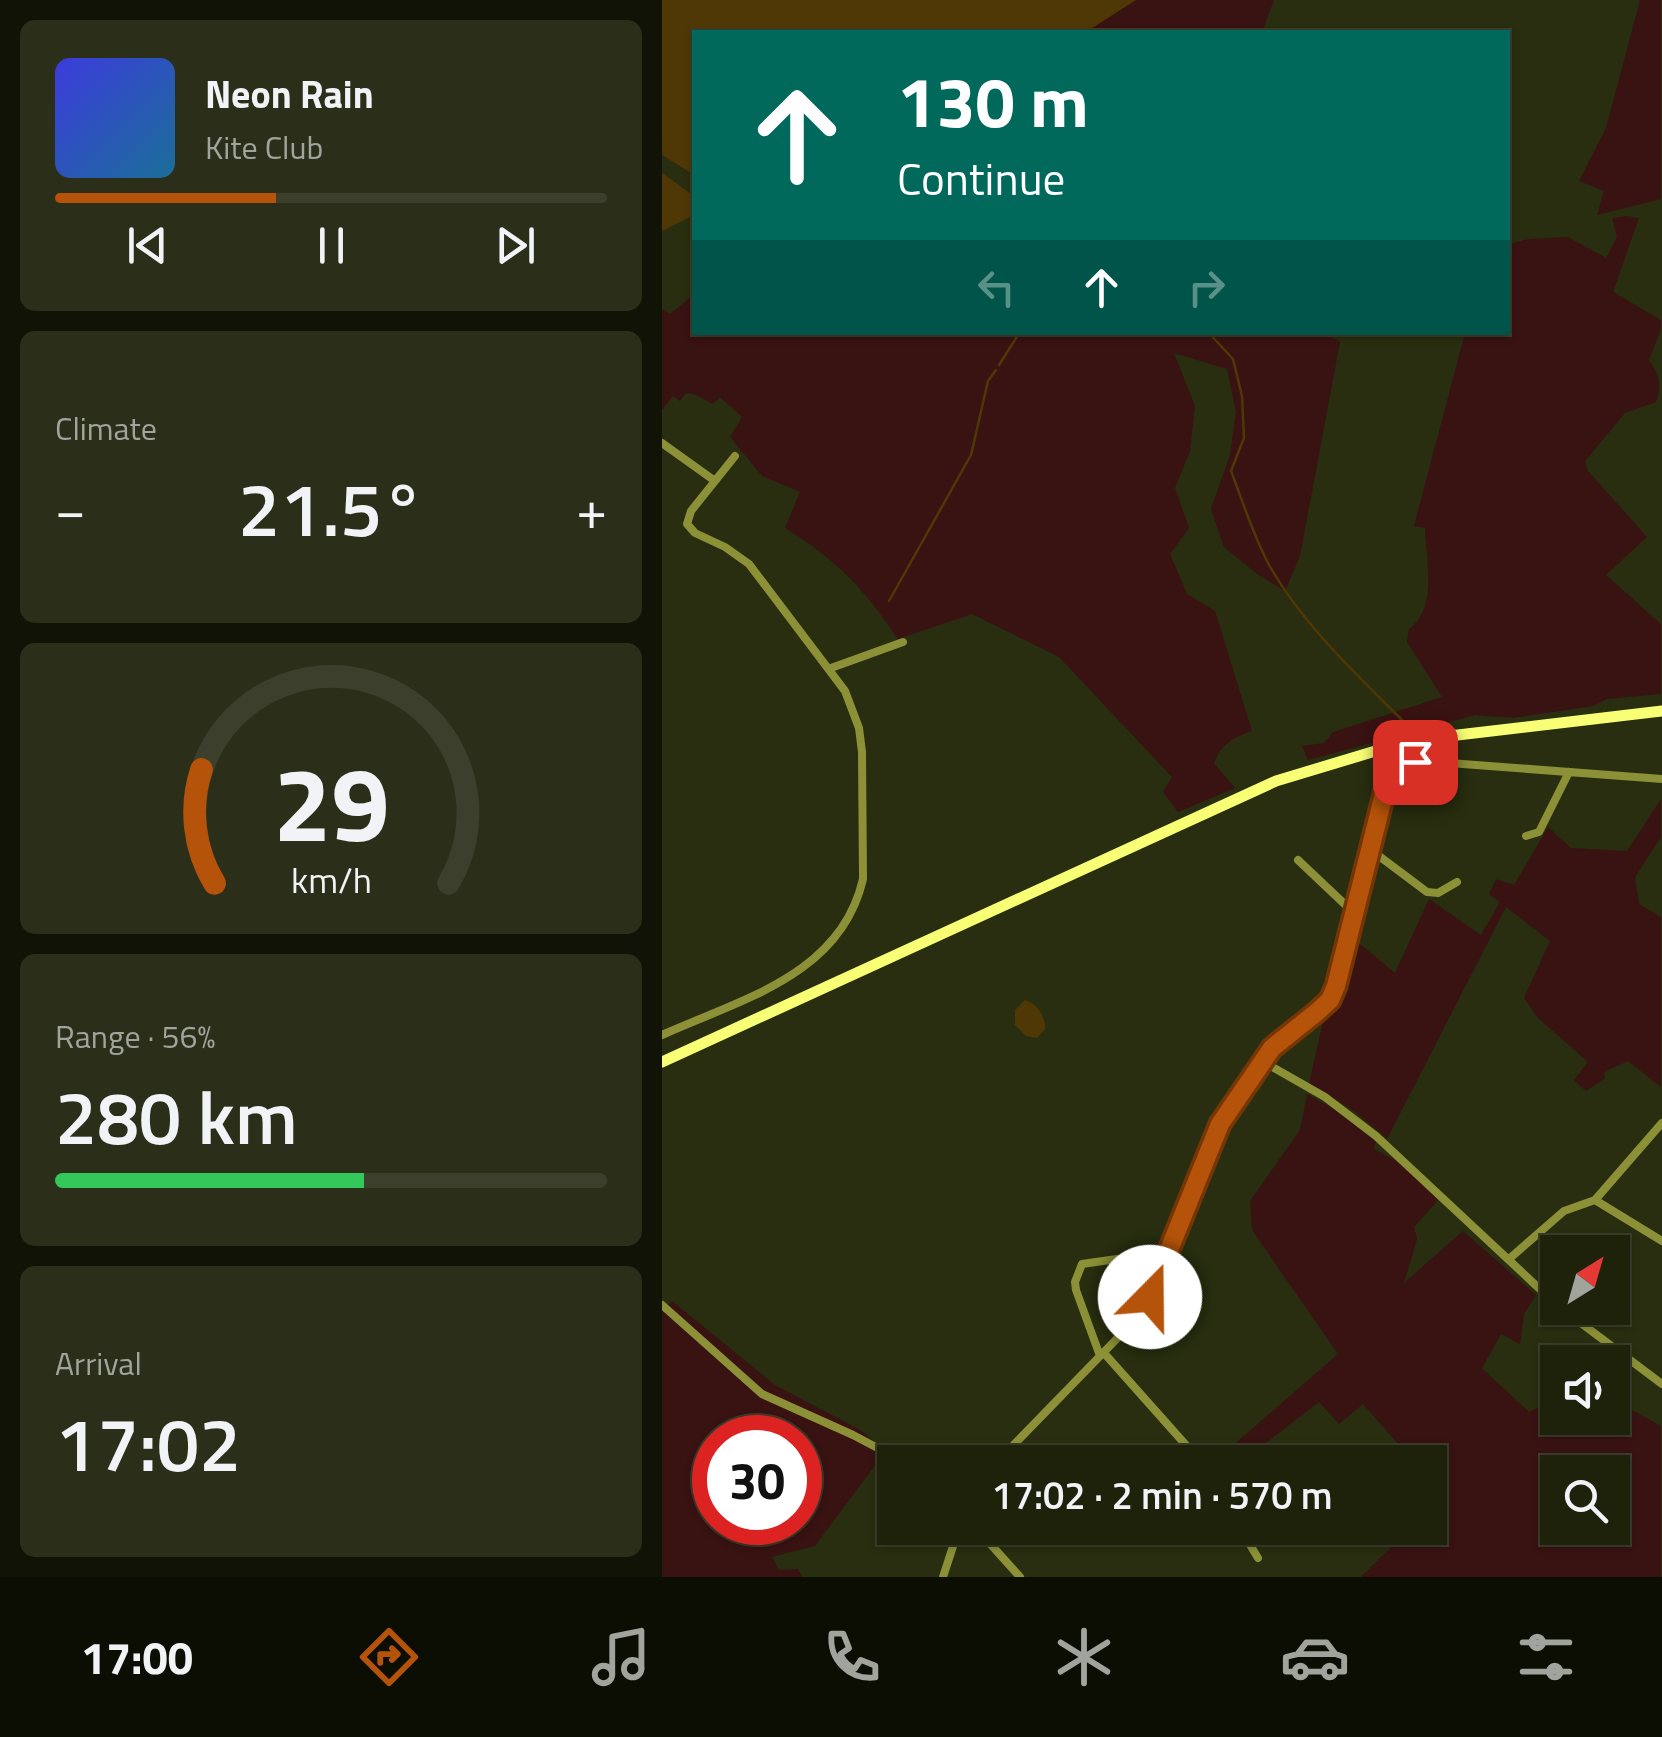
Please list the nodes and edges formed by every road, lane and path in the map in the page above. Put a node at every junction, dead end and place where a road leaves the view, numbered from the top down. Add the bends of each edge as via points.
1 (662, 443) edge
2 (735, 456) dead end
3 (715, 481) junction
4 (903, 642) dead end
5 (831, 668) junction
6 (1662, 711) edge
7 (1569, 772) junction
8 (1662, 780) edge
9 (1526, 836) dead end
10 (1371, 850) junction
11 (1298, 860) dead end
12 (1456, 882) dead end
13 (1354, 913) junction
14 (662, 1035) edge
15 (1262, 1060) junction
16 (662, 1062) edge
17 (1662, 1123) edge
18 (1596, 1200) junction
19 (1662, 1241) edge
20 (1508, 1259) junction
21 (1163, 1265) junction
22 (1540, 1288) edge
23 (662, 1305) edge
24 (1584, 1325) edge
25 (1102, 1354) junction
26 (1662, 1384) edge
27 (1014, 1445) edge
28 (1185, 1445) edge
29 (877, 1447) edge
30 (953, 1545) edge
31 (991, 1545) edge
32 (1250, 1545) edge
33 (1258, 1558) dead end
34 (943, 1577) edge
35 (1020, 1577) edge

1 - 3 street
2 - 3 street
3 - 5 street via 686,524 750,564
4 - 5 street
5 - 14 street via 853,708 862,752 865,854 858,899 835,941 812,962
6 - 16 main road via 1432,738 1276,781
7 - 8 street
7 - 9 street via 1539,832
7 - 10 street via 1436,762 1396,767
10 - 12 street via 1427,892
10 - 13 street
11 - 13 street
13 - 15 street via 1330,1000
15 - 20 street via 1362,1124
15 - 21 street via 1220,1124
17 - 18 street
18 - 19 street
18 - 20 street via 1564,1211
20 - 22 street
21 - 25 street via 1143,1308
21 - 25 street via 1082,1264 1076,1290
23 - 29 street via 762,1394
24 - 26 street
25 - 27 street
25 - 28 street
30 - 34 street
31 - 35 street
32 - 33 street

